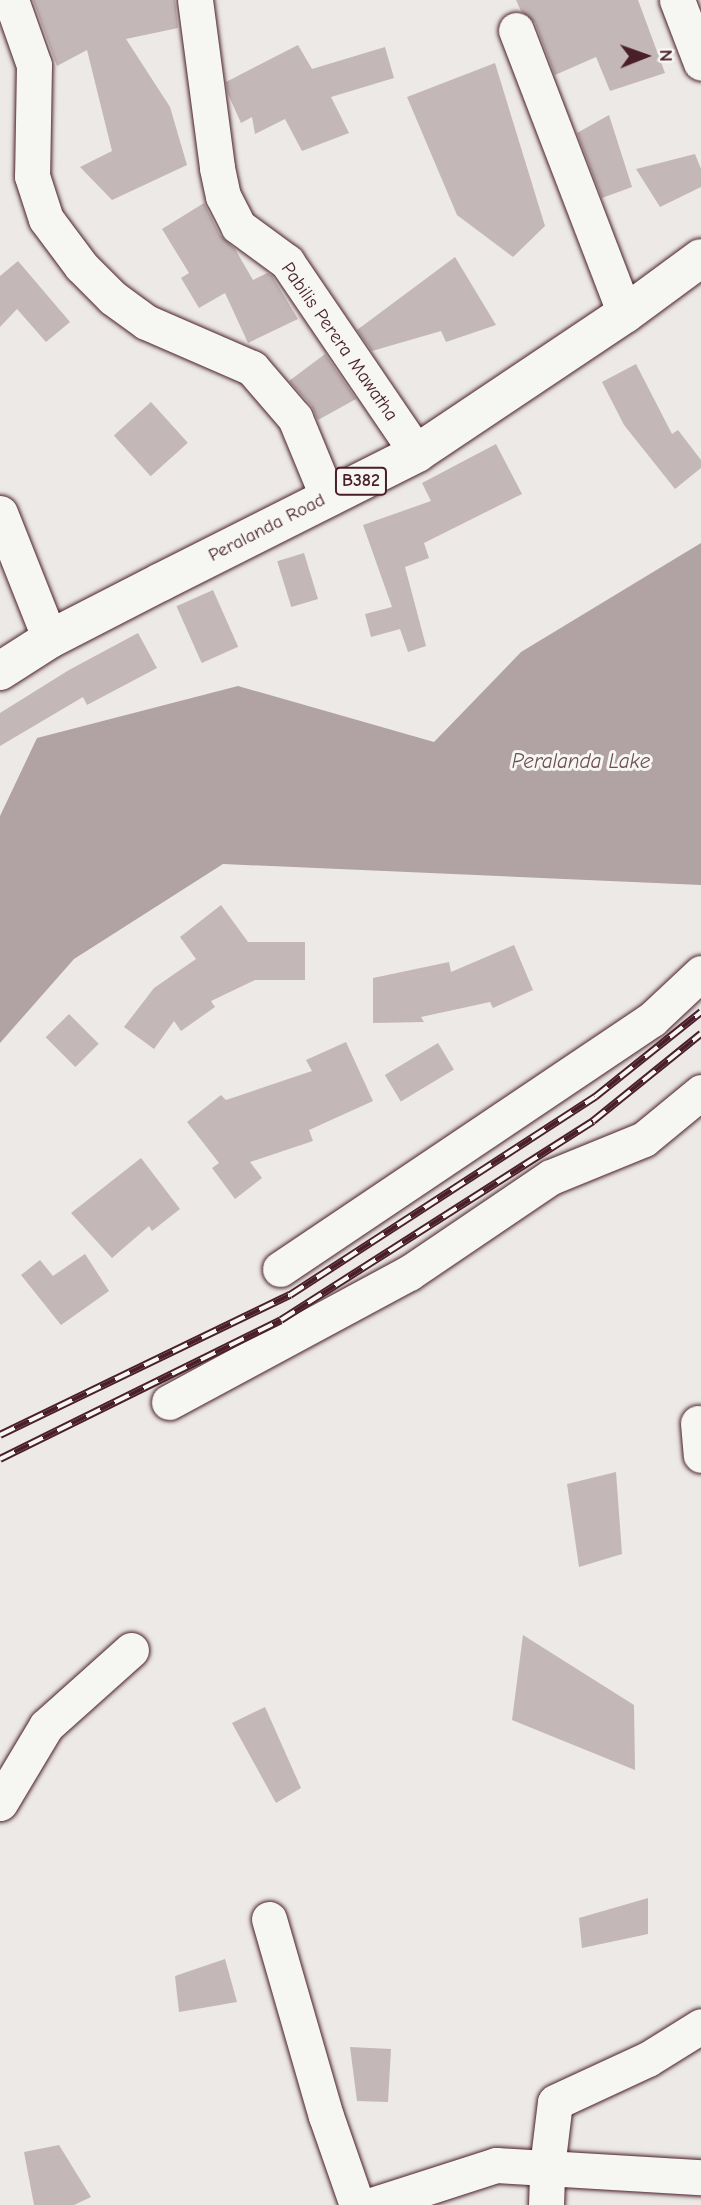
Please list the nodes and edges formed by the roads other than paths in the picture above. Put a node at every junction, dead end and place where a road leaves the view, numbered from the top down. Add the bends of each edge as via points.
1 (11, 0) edge
2 (195, 0) edge
3 (677, 0) edge
4 (516, 30) dead end
5 (701, 63) edge
6 (701, 258) edge
7 (625, 314) junction
8 (417, 453) junction
9 (328, 498) junction
10 (0, 513) edge
11 (50, 639) junction
12 (0, 671) edge
13 (701, 973) edge
14 (701, 1091) edge
15 (281, 1269) dead end
16 (169, 1402) dead end
17 (131, 1650) dead end
18 (0, 1803) edge
19 (269, 1919) dead end
20 (701, 2026) edge
21 (547, 2167) junction
22 (701, 2178) edge
23 (357, 2205) edge
24 (372, 2205) edge
25 (546, 2205) edge

1 - 9 street via 34,65 32,176 46,219 113,299 146,322 252,368 295,418
2 - 8 street, Pabilis Perera Mawatha via 223,196 238,226 287,262
3 - 5 street
4 - 7 street
6 - 7 main road, Peralanda Road / B382
7 - 8 main road, Peralanda Road / B382
8 - 9 main road, Peralanda Road / B382
9 - 11 main road, Peralanda Road / B382
10 - 11 street
11 - 12 main road, Peralanda Road / B382
13 - 15 street via 652,1019
14 - 16 street via 644,1139 551,1177 409,1273
17 - 18 street via 46,1726
19 - 23 street
20 - 21 street via 648,2059 555,2102
21 - 22 street
21 - 24 street via 496,2165
21 - 25 street

